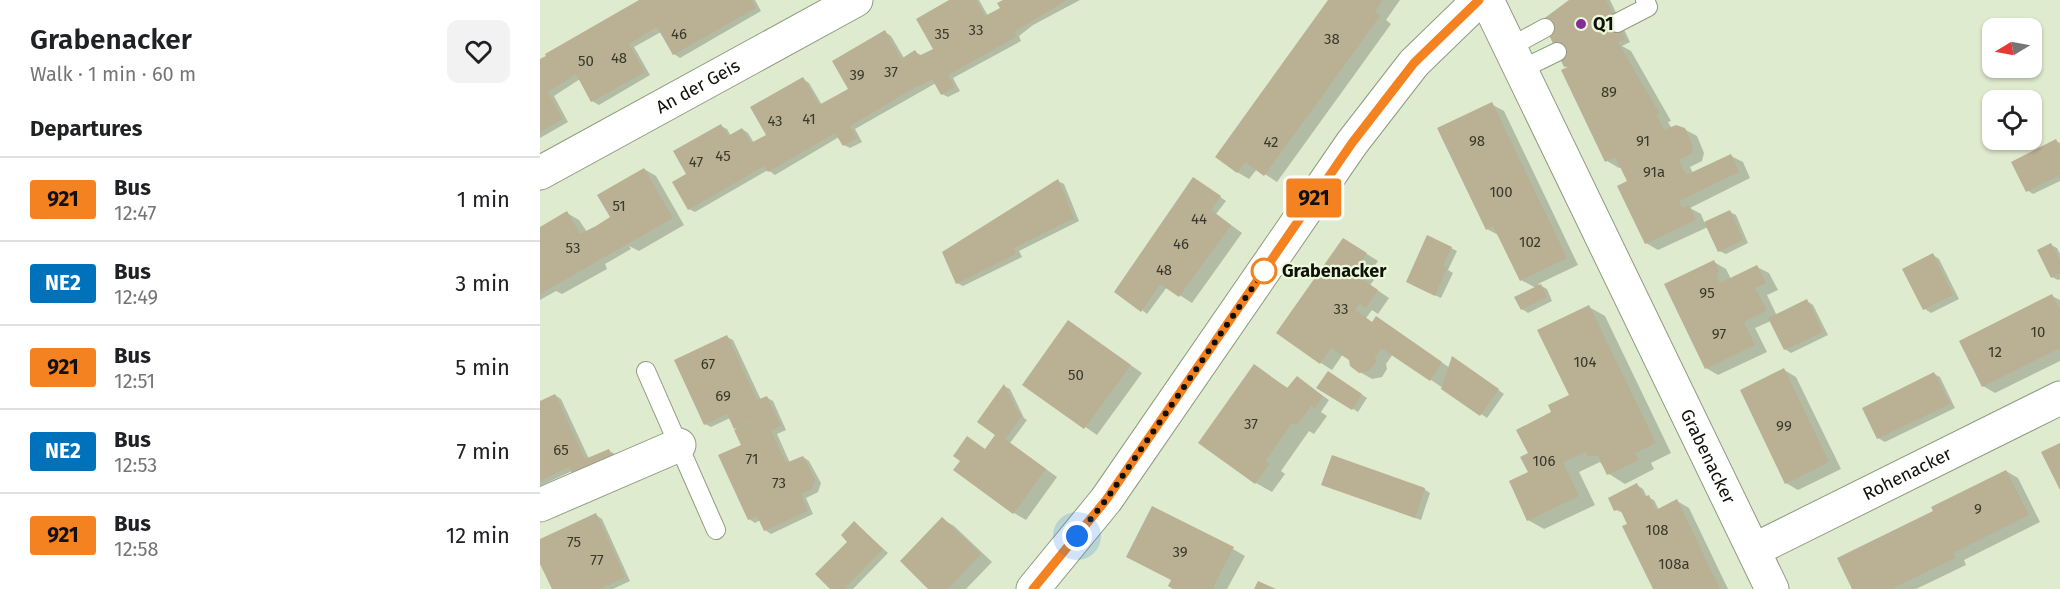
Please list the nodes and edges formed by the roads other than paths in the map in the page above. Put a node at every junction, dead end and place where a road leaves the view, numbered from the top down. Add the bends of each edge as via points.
1 (856, 0) edge
2 (1479, 0) edge
3 (1487, 0) edge
4 (1645, 0) edge
5 (1617, 23) dead end
6 (1545, 28) dead end
7 (1557, 52) dead end
8 (1515, 59) junction
9 (540, 173) edge
10 (646, 371) dead end
11 (2060, 398) edge
12 (679, 445) junction
13 (540, 505) edge
14 (716, 530) dead end
15 (1754, 550) junction
16 (1033, 589) edge
17 (1772, 589) edge

1 - 9 street, An der Geis
2 - 16 street via 1414,63 1352,143 1106,500
3 - 8 street, Grabenacker
4 - 5 lane via 1648,8
6 - 8 lane
7 - 8 lane
8 - 15 street, Grabenacker
10 - 12 lane
11 - 15 street, Rohenacker
12 - 13 street
12 - 14 lane
15 - 17 street, Grabenacker

